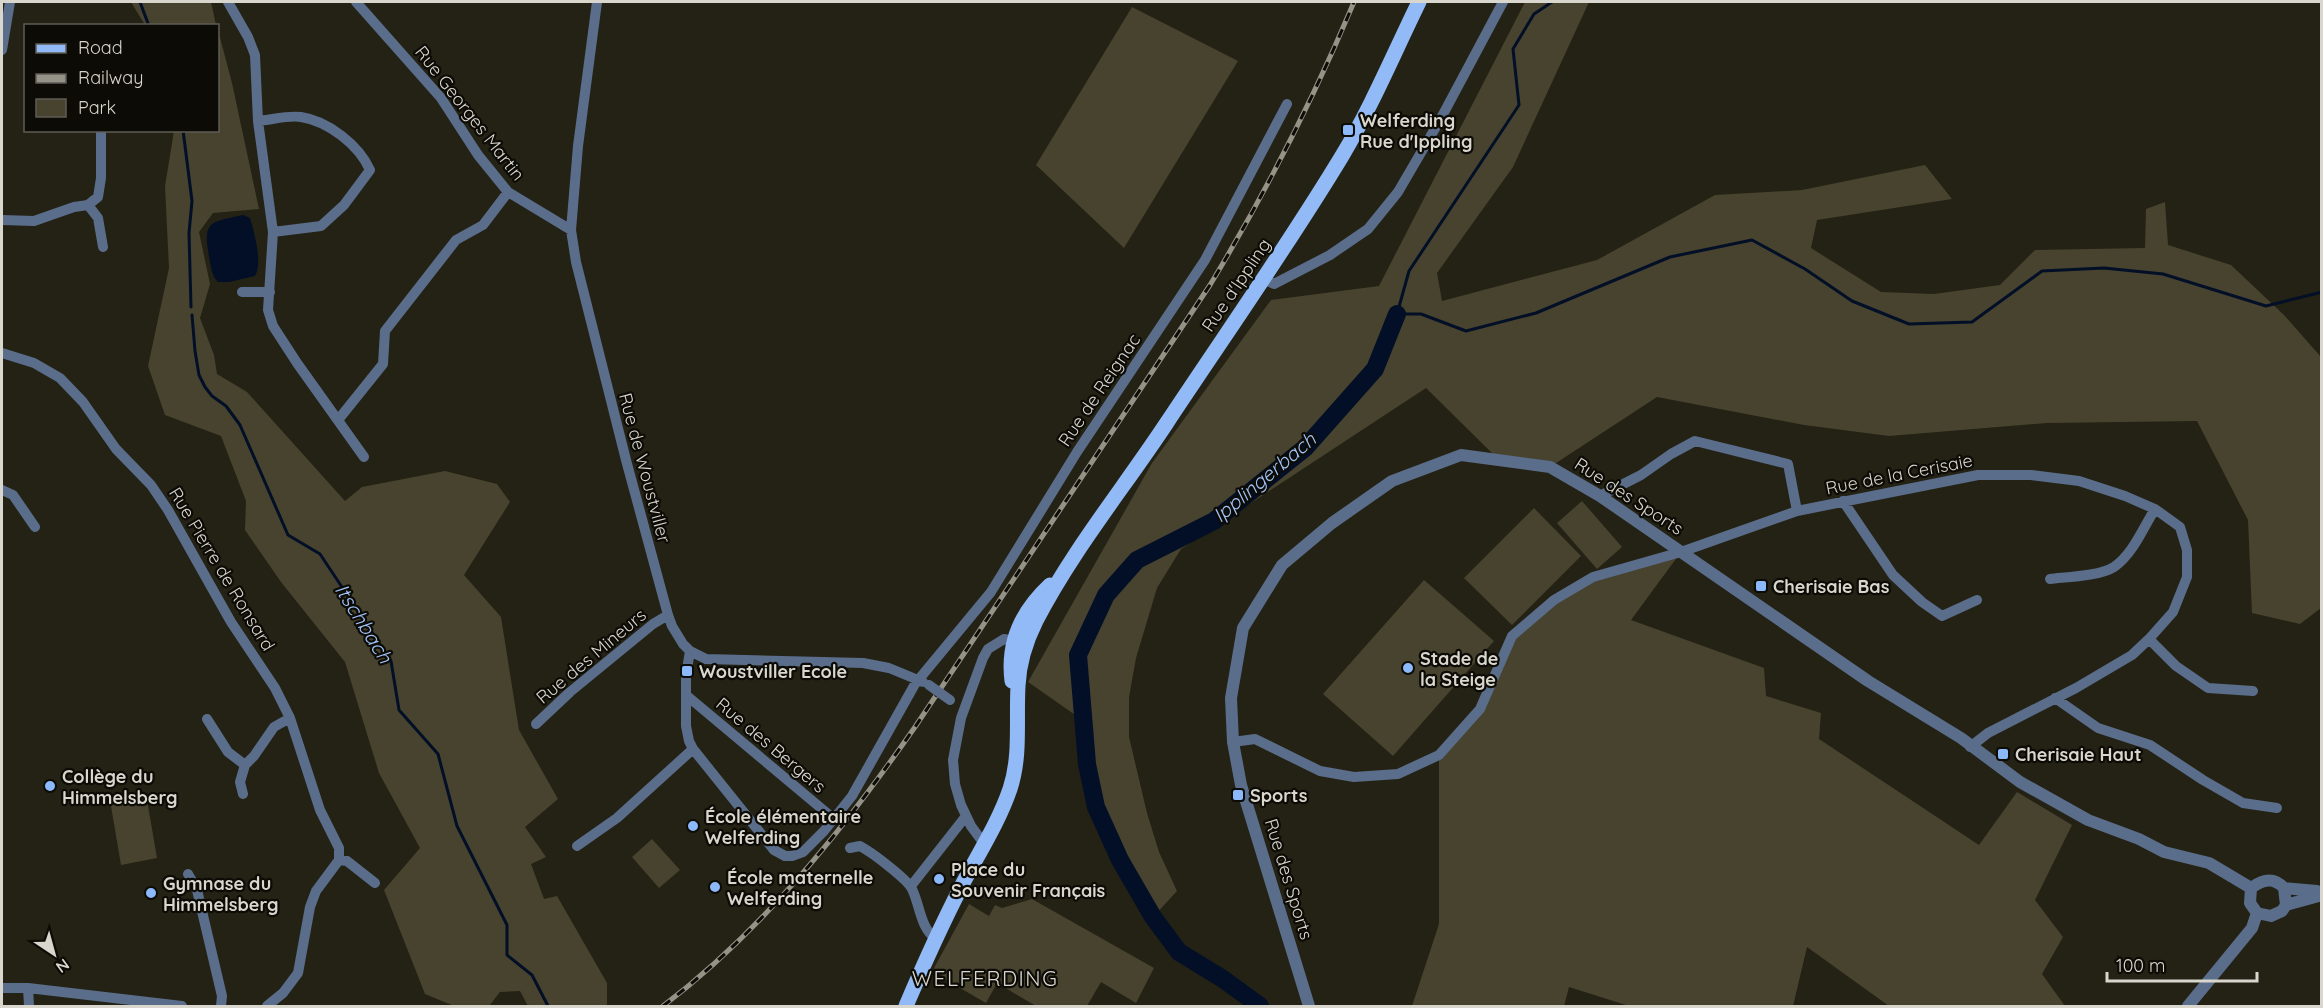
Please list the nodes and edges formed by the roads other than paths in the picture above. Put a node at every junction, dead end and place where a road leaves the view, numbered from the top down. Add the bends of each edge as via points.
1 (10, 2) edge
2 (228, 2) edge
3 (356, 2) edge
4 (597, 2) edge
5 (1419, 2) edge
6 (1503, 2) edge
7 (2, 50) edge
8 (1287, 104) dead end
9 (258, 121) junction
10 (101, 132) edge
11 (508, 192) junction
12 (88, 205) junction
13 (2, 220) edge
14 (571, 230) junction
15 (273, 231) junction
16 (103, 248) dead end
17 (1263, 279) junction
18 (242, 292) dead end
19 (270, 292) junction
20 (2, 353) edge
21 (338, 420) junction
22 (364, 457) dead end
23 (2, 490) edge
24 (1600, 496) junction
25 (1843, 501) junction
26 (2155, 509) junction
27 (1797, 511) junction
28 (35, 527) dead end
29 (1681, 552) junction
30 (2050, 579) dead end
31 (1977, 600) dead end
32 (668, 615) junction
33 (2149, 639) junction
34 (1020, 642) junction
35 (690, 651) junction
36 (918, 680) junction
37 (2253, 691) dead end
38 (686, 695) junction
39 (2055, 698) junction
40 (963, 711) junction
41 (290, 718) junction
42 (207, 719) dead end
43 (536, 724) dead end
44 (1233, 742) junction
45 (1970, 747) junction
46 (693, 749) junction
47 (245, 765) junction
48 (243, 794) dead end
49 (2277, 808) dead end
50 (966, 816) junction
51 (834, 819) junction
52 (985, 845) junction
53 (577, 846) dead end
54 (850, 848) dead end
55 (339, 860) junction
56 (189, 874) dead end
57 (375, 883) dead end
58 (911, 886) junction
59 (2251, 888) junction
60 (2284, 888) junction
61 (2322, 893) edge
62 (2286, 905) junction
63 (2257, 913) junction
64 (936, 939) junction
65 (2, 988) edge
66 (28, 988) junction
67 (29, 1006) edge
68 (182, 1006) edge
69 (221, 1006) edge
70 (267, 1006) edge
71 (906, 1006) edge
72 (1309, 1006) edge
73 (2188, 1006) edge

1 - 7 street
2 - 9 street via 255,55
3 - 11 street, Rue Georges Martin via 441,98
4 - 14 street, Rue de Woustviller
5 - 17 main road, Rue d'Ippling via 1348,146
6 - 17 street via 1398,192 1368,229 1330,255 1274,284
8 - 36 street, Rue de Reignac via 1188,286 1077,452 992,592
9 - 15 street
9 - 15 street via 300,117 329,126 365,158 370,170 344,205 321,226
10 - 12 street via 98,197
11 - 14 street, Rue Georges Martin
11 - 21 street via 483,225 456,240 385,331 383,364
12 - 13 street via 34,221
12 - 16 street via 98,218
14 - 32 street, Rue de Woustviller
15 - 19 street
17 - 34 main road, Rue d'Ippling via 1133,474 1061,575 1030,606
18 - 19 street
19 - 21 street via 268,310 273,326
20 - 41 street, Rue Pierre de Ronsard via 34,363 60,378 83,402 116,449 151,485
21 - 22 street
23 - 28 street via 14,495
24 - 27 street via 1641,476 1695,441 1788,464
24 - 29 street, Rue des Sports
24 - 44 street, Rue des Sports via 1550,467 1461,455 1392,481 1332,523 1282,565 1243,628 1231,698
25 - 26 street, Rue de la Cerisaie via 1978,475 2031,475 2079,481
25 - 27 street, Rue de la Cerisaie
25 - 31 street via 1893,575 1922,602 1942,615
26 - 30 street via 2126,556 2113,568
26 - 33 street, Rue de la Cerisaie via 2180,526 2187,550 2187,577 2173,612
27 - 29 street, Rue de la Cerisaie
29 - 44 street, Rue de la Cerisaie via 1593,577 1554,600 1512,636 1473,717 1438,755 1398,774 1354,777 1320,771 1255,739
29 - 45 street, Rue des Sports
32 - 35 street, Rue de Woustviller
32 - 43 street, Rue des Mineurs
33 - 37 street via 2176,666 2208,688
33 - 39 street, Rue de la Cerisaie via 2132,654
34 - 40 street via 1001,640 988,649
34 - 52 main road, Rue d'Ippling via 1013,775
35 - 36 street via 706,659 863,663 890,668
35 - 38 street
36 - 40 street, bridge
36 - 51 street, Rue de Reignac via 852,796
38 - 46 street via 686,726
38 - 51 street, Rue des Bergers
39 - 45 street, Rue de la Cerisaie
39 - 49 street via 2098,728 2150,745 2243,803
40 - 50 street via 954,771 957,795
41 - 47 street via 274,727
41 - 55 street, Rue Pierre de Ronsard via 320,810 339,848
42 - 47 street via 228,752
44 - 72 street, Rue des Sports via 1241,785
45 - 59 street, Rue des Sports via 2020,782 2088,820 2164,852 2210,863
46 - 51 street, Rue de Reignac via 780,854 792,856 803,852
46 - 53 street via 617,818
47 - 48 street via 240,782
50 - 52 street
50 - 58 street
52 - 64 main road, Rue d'Ippling
54 - 58 street via 860,846 872,853
55 - 57 street via 347,861
55 - 70 street via 313,899 298,973
56 - 69 street via 197,890 222,996
58 - 64 street via 925,927
59 - 60 street via 2268,880
59 - 63 street via 2250,903
60 - 61 street
60 - 62 street
61 - 62 street
62 - 63 street via 2271,916
63 - 73 street via 2252,928
64 - 71 main road, Rue d'Ippling
65 - 66 street
66 - 67 street
66 - 68 street

